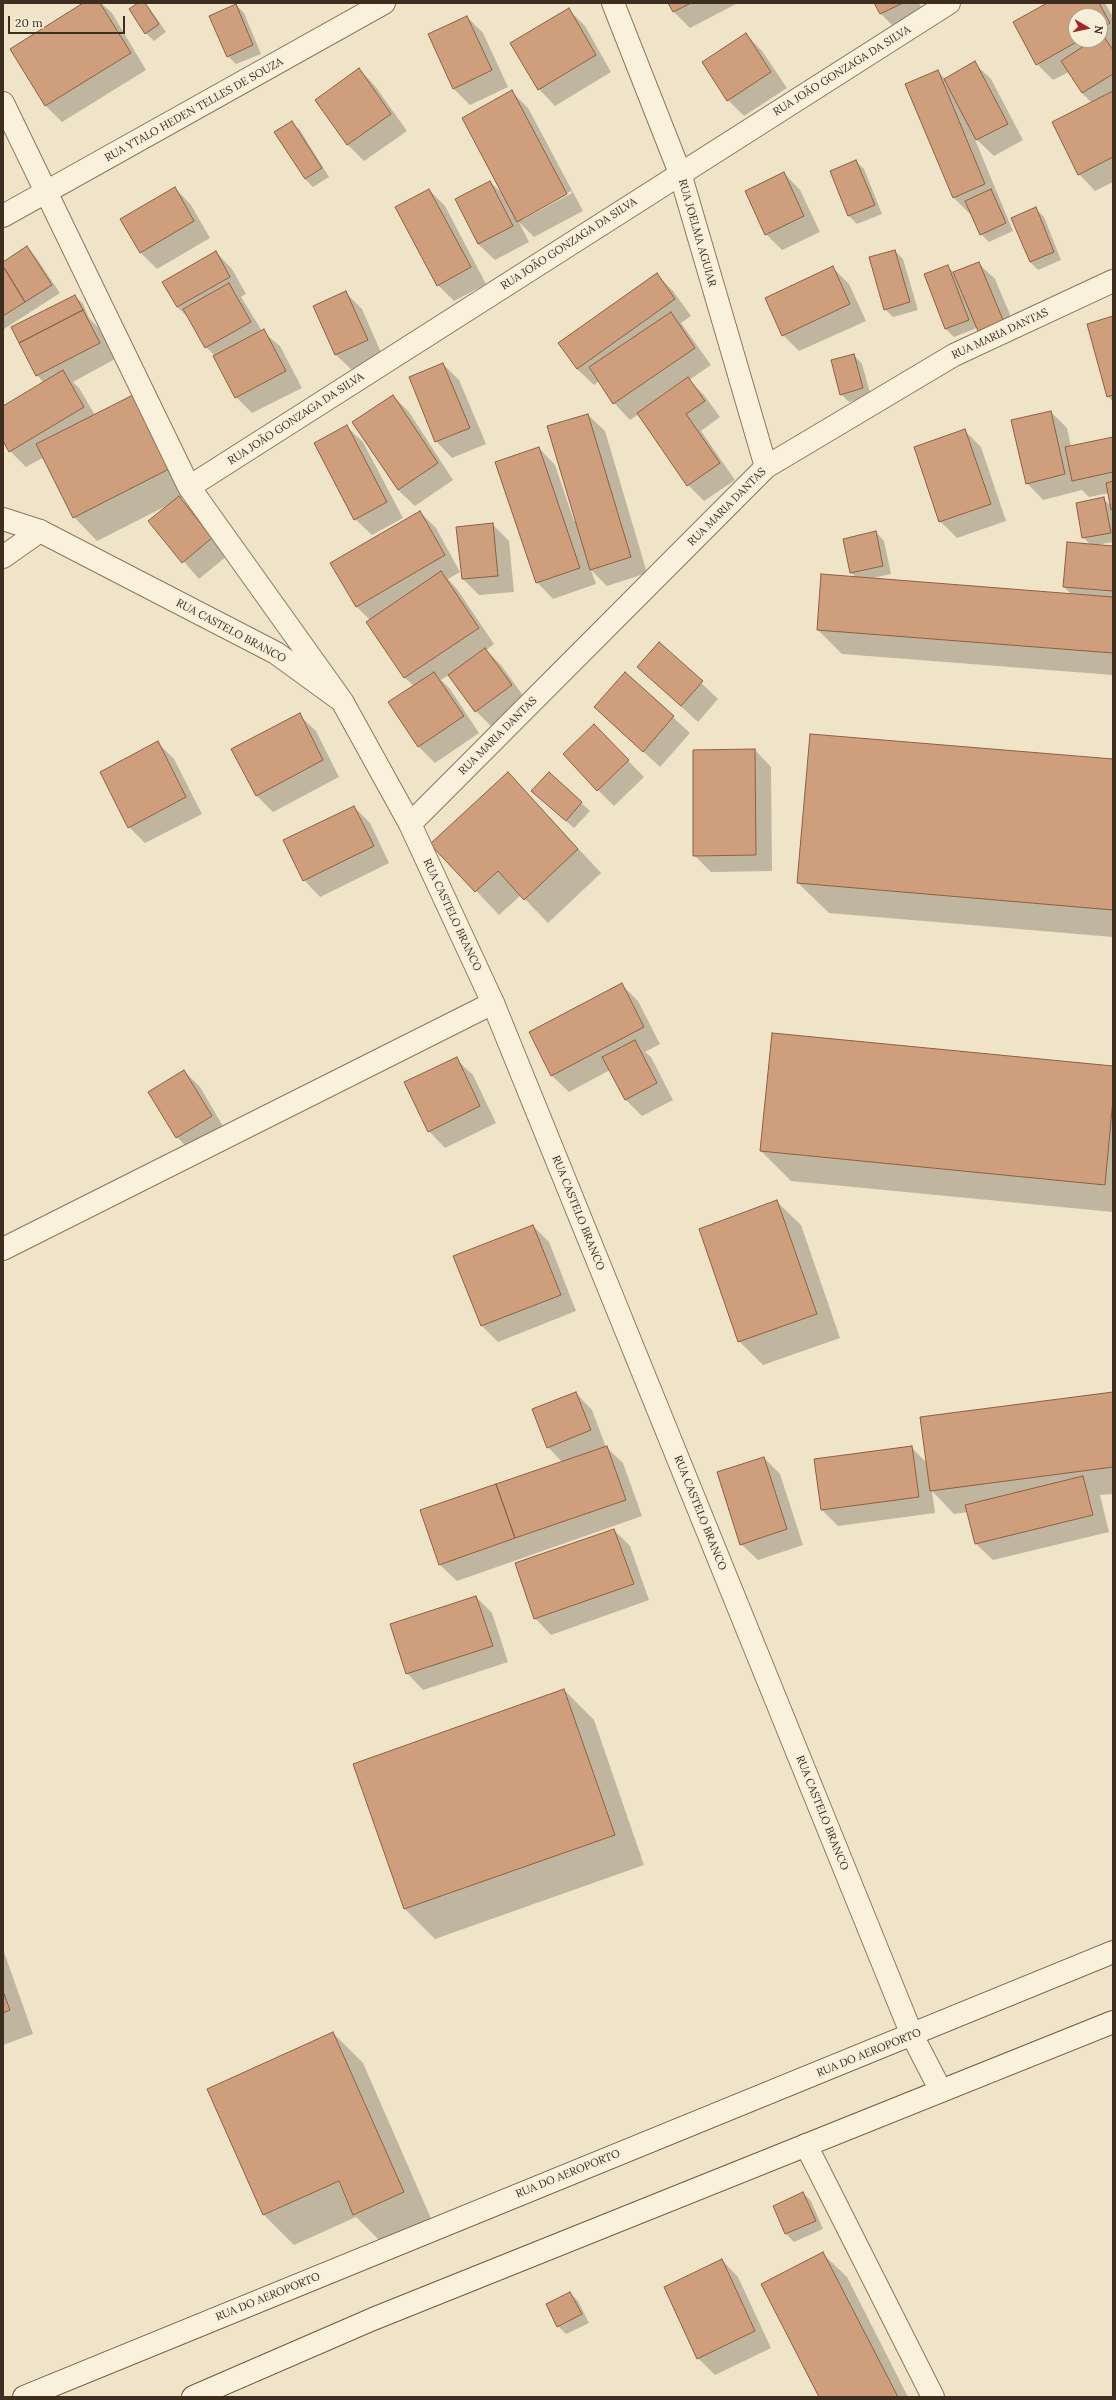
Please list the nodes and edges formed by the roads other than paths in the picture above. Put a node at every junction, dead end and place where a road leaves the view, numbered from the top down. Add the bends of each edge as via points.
1 (384, 3) edge
2 (613, 3) edge
3 (949, 3) edge
4 (3, 103) edge
5 (680, 173) junction
6 (48, 191) junction
7 (3, 216) edge
8 (1113, 281) edge
9 (766, 467) junction
10 (189, 487) junction
11 (3, 518) edge
12 (40, 531) junction
13 (3, 557) edge
14 (342, 701) junction
15 (410, 824) junction
16 (493, 1003) junction
17 (3, 1249) edge
18 (1113, 1952) edge
19 (1113, 2022) edge
20 (912, 2035) junction
21 (941, 2091) junction
22 (806, 2145) junction
23 (24, 2397) edge
24 (192, 2397) edge
25 (933, 2397) edge

1 - 6 street, RUA YTALO HEDEN TELLES DE SOUZA
2 - 5 street, RUA JOELMA AGUIAR
3 - 5 street, RUA JOÃO GONZAGA DA SILVA
4 - 6 street
5 - 9 street, RUA JOELMA AGUIAR
5 - 10 street, RUA JOÃO GONZAGA DA SILVA
6 - 7 street, RUA YTALO HEDEN TELLES DE SOUZA
6 - 10 street
8 - 9 street, RUA MARIA DANTAS via 954,355
9 - 15 street, RUA MARIA DANTAS
10 - 14 street
11 - 12 street, RUA CASTELO BRANCO
12 - 13 street
12 - 14 street, RUA CASTELO BRANCO via 276,653
14 - 15 street, RUA CASTELO BRANCO
15 - 16 street, RUA CASTELO BRANCO
16 - 17 street
16 - 20 street, RUA CASTELO BRANCO
18 - 20 street, RUA DO AEROPORTO
19 - 21 street
20 - 21 street, RUA CASTELO BRANCO
20 - 23 street, RUA DO AEROPORTO
21 - 22 street
22 - 24 street via 373,2319
22 - 25 street

